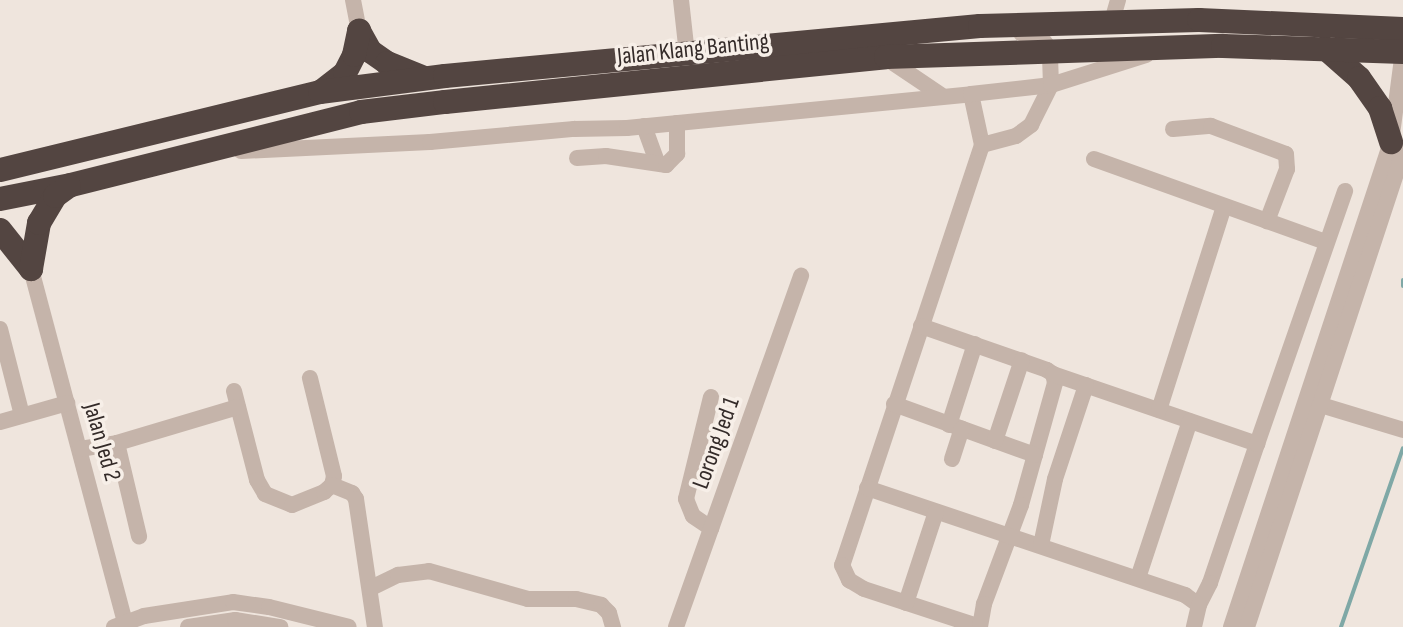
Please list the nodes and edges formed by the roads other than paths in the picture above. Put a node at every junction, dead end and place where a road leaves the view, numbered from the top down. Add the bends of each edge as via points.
1 (353, 0) edge
2 (681, 0) edge
3 (1115, 11) edge
4 (980, 26) junction
5 (1403, 29) edge
6 (359, 31) junction
7 (1171, 47) junction
8 (1325, 48) junction
9 (1050, 49) junction
10 (1403, 52) edge
11 (687, 54) junction
12 (886, 57) junction
13 (580, 63) junction
14 (425, 78) junction
15 (1051, 85) junction
16 (320, 92) junction
17 (971, 94) junction
18 (941, 95) junction
19 (361, 112) junction
20 (677, 123) junction
21 (644, 126) junction
22 (1173, 129) dead end
23 (359, 144) junction
24 (982, 145) junction
25 (1397, 148) edge
26 (199, 153) junction
27 (577, 158) dead end
28 (1094, 159) dead end
29 (657, 162) junction
30 (0, 170) edge
31 (71, 185) junction
32 (1345, 191) dead end
33 (0, 199) edge
34 (1224, 206) junction
35 (1267, 221) junction
36 (0, 230) edge
37 (1326, 242) junction
38 (31, 269) junction
39 (801, 276) dead end
40 (921, 326) junction
41 (0, 329) edge
42 (975, 344) junction
43 (5, 358) edge
44 (1022, 360) junction
45 (1053, 374) junction
46 (310, 378) dead end
47 (1086, 385) junction
48 (711, 397) dead end
49 (67, 403) junction
50 (1312, 403) junction
51 (894, 404) junction
52 (1159, 410) junction
53 (22, 415) junction
54 (1190, 421) junction
55 (0, 422) edge
56 (955, 427) junction
57 (1403, 430) edge
58 (995, 441) junction
59 (117, 443) junction
60 (1257, 444) junction
61 (80, 449) junction
62 (1035, 455) junction
63 (952, 459) dead end
64 (332, 485) junction
65 (867, 488) junction
66 (936, 512) junction
67 (711, 528) junction
68 (139, 536) dead end
69 (1010, 536) junction
70 (1041, 545) junction
71 (1138, 578) junction
72 (371, 588) junction
73 (906, 603) junction
74 (1199, 605) junction
75 (122, 625) edge
76 (188, 627) edge
77 (280, 627) edge
78 (349, 627) edge
79 (375, 627) edge
80 (613, 627) edge
81 (676, 627) edge
82 (980, 627) edge
83 (1194, 627) edge
84 (1231, 627) edge
85 (1247, 627) edge

1 - 6 street
2 - 11 street
3 - 4 highway, Jalan Klang Banting
3 - 5 highway, Jalan Klang Banting
4 - 9 street via 1039,35
4 - 11 highway, Jalan Klang Banting
6 - 14 highway via 370,51
6 - 16 highway via 345,73
7 - 8 highway, Jalan Klang Banting
7 - 9 highway, Jalan Klang Banting
7 - 15 street
8 - 10 highway, Jalan Klang Banting
8 - 25 highway via 1359,78 1380,108
9 - 12 highway, Jalan Klang Banting
9 - 15 street
10 - 25 street
11 - 13 highway, Jalan Klang Banting
12 - 18 street
12 - 19 highway, Jalan Klang Banting
13 - 14 highway, Jalan Klang Banting
13 - 19 highway via 460,87 379,96 368,100
14 - 16 highway, Jalan Klang Banting
15 - 17 street
15 - 24 street via 1031,125 1016,136
16 - 30 highway, Jalan Klang Banting
17 - 18 street
17 - 24 street
18 - 20 street
19 - 23 street
19 - 26 highway, Jalan Klang Banting
20 - 21 street
20 - 29 street via 677,154 666,165
21 - 23 street
21 - 29 street
22 - 35 street via 1211,126 1286,154 1287,169
23 - 26 street
24 - 40 street
25 - 50 street
26 - 31 highway, Jalan Klang Banting
27 - 29 street
28 - 34 street
31 - 33 highway, Jalan Klang Banting
31 - 38 highway via 55,196 39,223
32 - 37 street
34 - 35 street
34 - 52 street
35 - 37 street
36 - 38 highway
37 - 60 street
38 - 49 street, Jalan Jed 2
39 - 67 street, Lorong Jed 1
40 - 42 street
40 - 51 street
41 - 43 street
42 - 44 street
42 - 56 street
43 - 53 street
44 - 45 street
44 - 58 street
45 - 47 street
45 - 62 street
46 - 64 street via 333,467
47 - 52 street
47 - 70 street via 1055,479
48 - 67 street via 686,499 693,516
49 - 53 street
49 - 61 street, Jalan Jed 2
50 - 57 street
50 - 84 street
50 - 85 street
51 - 56 street
51 - 65 street
52 - 54 street
53 - 55 street
54 - 60 street
54 - 71 street
56 - 58 street
56 - 63 street
58 - 62 street
59 - 61 street
59 - 64 street via 236,399 265,494 292,505 311,500
59 - 68 street
60 - 74 street
61 - 75 street, Jalan Jed 2
62 - 69 street
64 - 72 street via 356,499
65 - 66 street
65 - 73 street via 842,565 849,580 864,589
66 - 69 street
66 - 73 street
67 - 81 street, Lorong Jed 1
69 - 70 street
69 - 82 street
70 - 71 street
71 - 74 street
72 - 79 street
72 - 80 street via 398,575 429,571 528,599 601,605
73 - 82 street
74 - 83 street
75 - 78 street via 233,602
76 - 77 street via 235,620

